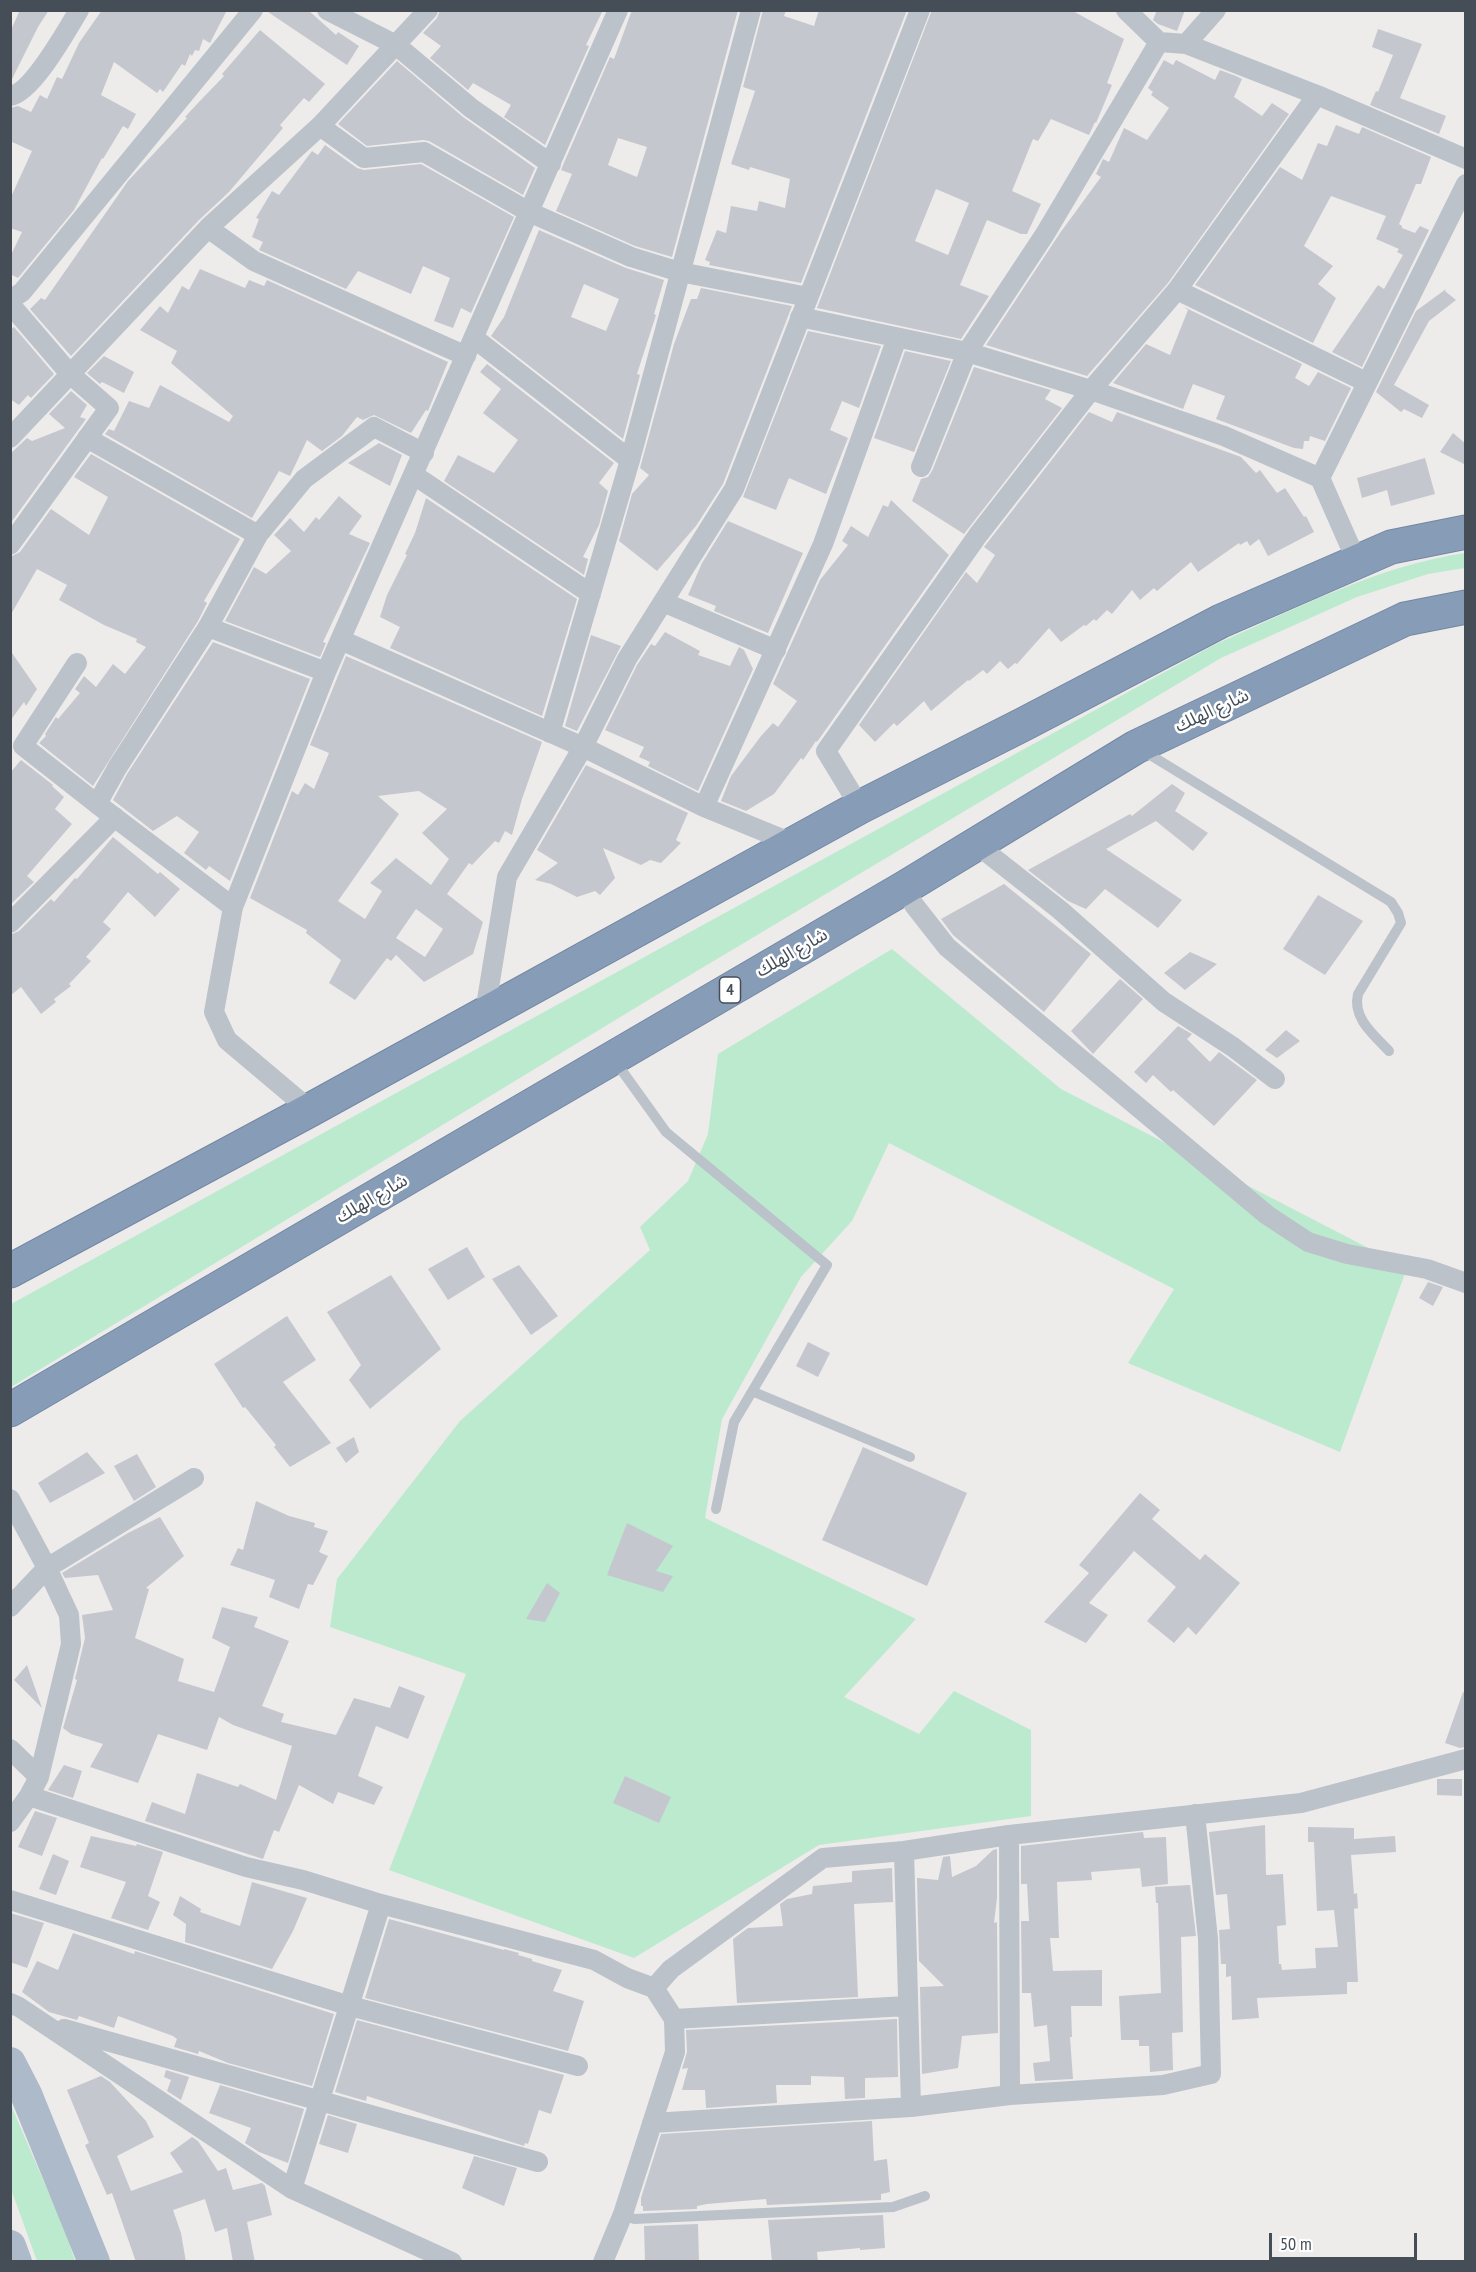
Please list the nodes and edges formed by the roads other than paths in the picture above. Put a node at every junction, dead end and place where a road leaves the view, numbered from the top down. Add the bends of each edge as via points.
1 (79, 10) edge
2 (253, 10) edge
3 (327, 10) edge
4 (428, 10) edge
5 (618, 10) edge
6 (750, 10) edge
7 (920, 10) edge
8 (1126, 10) edge
9 (1216, 10) edge
10 (1159, 42) junction
11 (1186, 44) junction
12 (396, 45) junction
13 (1317, 95) junction
14 (10, 96) edge
15 (320, 126) junction
16 (1466, 159) edge
17 (551, 164) junction
18 (1466, 184) edge
19 (529, 212) junction
20 (208, 228) junction
21 (680, 272) junction
22 (1177, 290) junction
23 (13, 296) edge
24 (808, 297) junction
25 (800, 317) junction
26 (474, 338) junction
27 (897, 338) junction
28 (967, 352) junction
29 (466, 356) junction
30 (70, 374) junction
31 (1366, 382) junction
32 (1091, 390) junction
33 (10, 438) edge
34 (87, 438) junction
35 (424, 453) junction
36 (630, 460) junction
37 (921, 467) dead end
38 (414, 475) junction
39 (1320, 478) junction
40 (1466, 532) edge
41 (258, 535) junction
42 (10, 545) edge
43 (1357, 562) junction
44 (591, 594) junction
45 (663, 602) junction
46 (1466, 607) edge
47 (208, 627) junction
48 (341, 640) junction
49 (776, 650) junction
50 (77, 663) dead end
51 (326, 672) junction
52 (550, 733) junction
53 (582, 747) junction
54 (1137, 747) junction
55 (17, 752) edge
56 (97, 804) junction
57 (704, 807) junction
58 (860, 807) junction
59 (115, 817) junction
60 (792, 843) junction
61 (976, 844) junction
62 (904, 888) junction
63 (233, 907) junction
64 (10, 923) edge
65 (485, 1012) junction
66 (1389, 1051) dead end
67 (613, 1058) junction
68 (1275, 1079) dead end
69 (310, 1110) junction
70 (10, 1271) edge
71 (1466, 1283) edge
72 (754, 1392) junction
73 (10, 1410) edge
74 (910, 1457) dead end
75 (194, 1478) dead end
76 (10, 1499) edge
77 (716, 1509) dead end
78 (47, 1568) junction
79 (10, 1607) edge
80 (10, 1749) edge
81 (1466, 1759) edge
82 (39, 1777) junction
83 (29, 1796) junction
84 (1195, 1814) junction
85 (10, 1822) edge
86 (1010, 1835) junction
87 (904, 1851) junction
88 (10, 1900) edge
89 (381, 1904) junction
90 (654, 1988) junction
91 (10, 2003) edge
92 (350, 2006) junction
93 (907, 2006) junction
94 (674, 2019) junction
95 (46, 2024) junction
96 (10, 2063) edge
97 (578, 2066) dead end
98 (1010, 2095) junction
99 (321, 2101) junction
100 (911, 2107) junction
101 (652, 2123) junction
102 (538, 2162) dead end
103 (292, 2190) junction
104 (925, 2196) dead end
105 (623, 2214) junction
106 (94, 2262) edge
107 (452, 2262) edge
108 (603, 2262) edge

1 - 14 street via 47,61 19,95
2 - 23 street
3 - 12 street
4 - 12 street
5 - 17 street
6 - 21 street
7 - 24 street
8 - 10 street
9 - 11 street
10 - 11 street
10 - 28 street via 1045,234
11 - 13 street
12 - 15 street
12 - 17 street via 471,108
13 - 16 street
13 - 22 street
15 - 19 street via 364,158 424,152
15 - 20 street
17 - 19 street
18 - 31 street
19 - 21 street via 631,257
19 - 26 street
20 - 29 street via 254,261
20 - 30 street
21 - 24 street
21 - 36 street
22 - 31 street
22 - 32 street
23 - 30 street
24 - 25 street
25 - 27 street
25 - 45 street via 734,489
26 - 29 street
26 - 36 street
27 - 28 street
27 - 49 street via 823,544
28 - 32 street
28 - 37 street
29 - 35 street
30 - 33 street
30 - 34 street via 109,408
31 - 39 street
32 - 39 street via 1224,436
32 - 58 street via 978,535 826,751
34 - 41 street
34 - 42 street
35 - 38 street
35 - 41 street via 374,428 304,479
36 - 44 street
38 - 44 street
38 - 48 street
39 - 43 street
40 - 43 highway via 1390,547
41 - 47 street
43 - 58 highway via 1221,621
44 - 52 street
45 - 49 street
45 - 53 street via 627,659
46 - 54 highway, شارع الهلك / 4 via 1405,620
47 - 51 street
47 - 56 street
48 - 51 street
48 - 52 street
49 - 57 street
50 - 55 street
51 - 63 street
52 - 53 street
53 - 57 street
53 - 65 street via 507,877
54 - 61 highway, شارع الهلك / 4
54 - 66 lane via 1391,902 1401,923 1355,1003 1359,1017
55 - 56 street
56 - 59 street
57 - 60 street
58 - 60 highway
59 - 63 street
59 - 64 street
60 - 65 highway
61 - 62 highway, شارع الهلك / 4
61 - 68 street via 1060,910 1164,1002
62 - 67 highway, شارع الهلك / 4
62 - 71 street via 947,946 1267,1215 1308,1242 1347,1254 1427,1269
63 - 69 street via 214,1012 227,1040
65 - 69 highway
67 - 72 lane via 666,1132 827,1264
67 - 73 highway, شارع الهلك / 4
69 - 70 highway
72 - 74 lane
72 - 77 lane via 735,1422
75 - 78 street
76 - 78 street
78 - 79 street
78 - 82 street via 69,1615 71,1644
80 - 82 street
81 - 84 street via 1301,1803
82 - 83 street
83 - 85 street
83 - 89 street via 246,1867
84 - 86 street
84 - 98 street via 1208,1939 1210,2074 1163,2085
86 - 87 street
86 - 98 street
87 - 90 street via 823,1858 671,1969
87 - 93 street
88 - 92 street
89 - 90 street via 594,1960
89 - 92 street
90 - 94 street
91 - 95 street
92 - 97 street
92 - 99 street
93 - 94 street
93 - 100 street
94 - 101 street via 675,2052
95 - 99 street
95 - 103 street
96 - 106 main road
98 - 100 street
99 - 102 street
99 - 103 street
100 - 101 street
101 - 105 street
103 - 107 street
104 - 105 lane via 892,2207 634,2219
105 - 108 street

